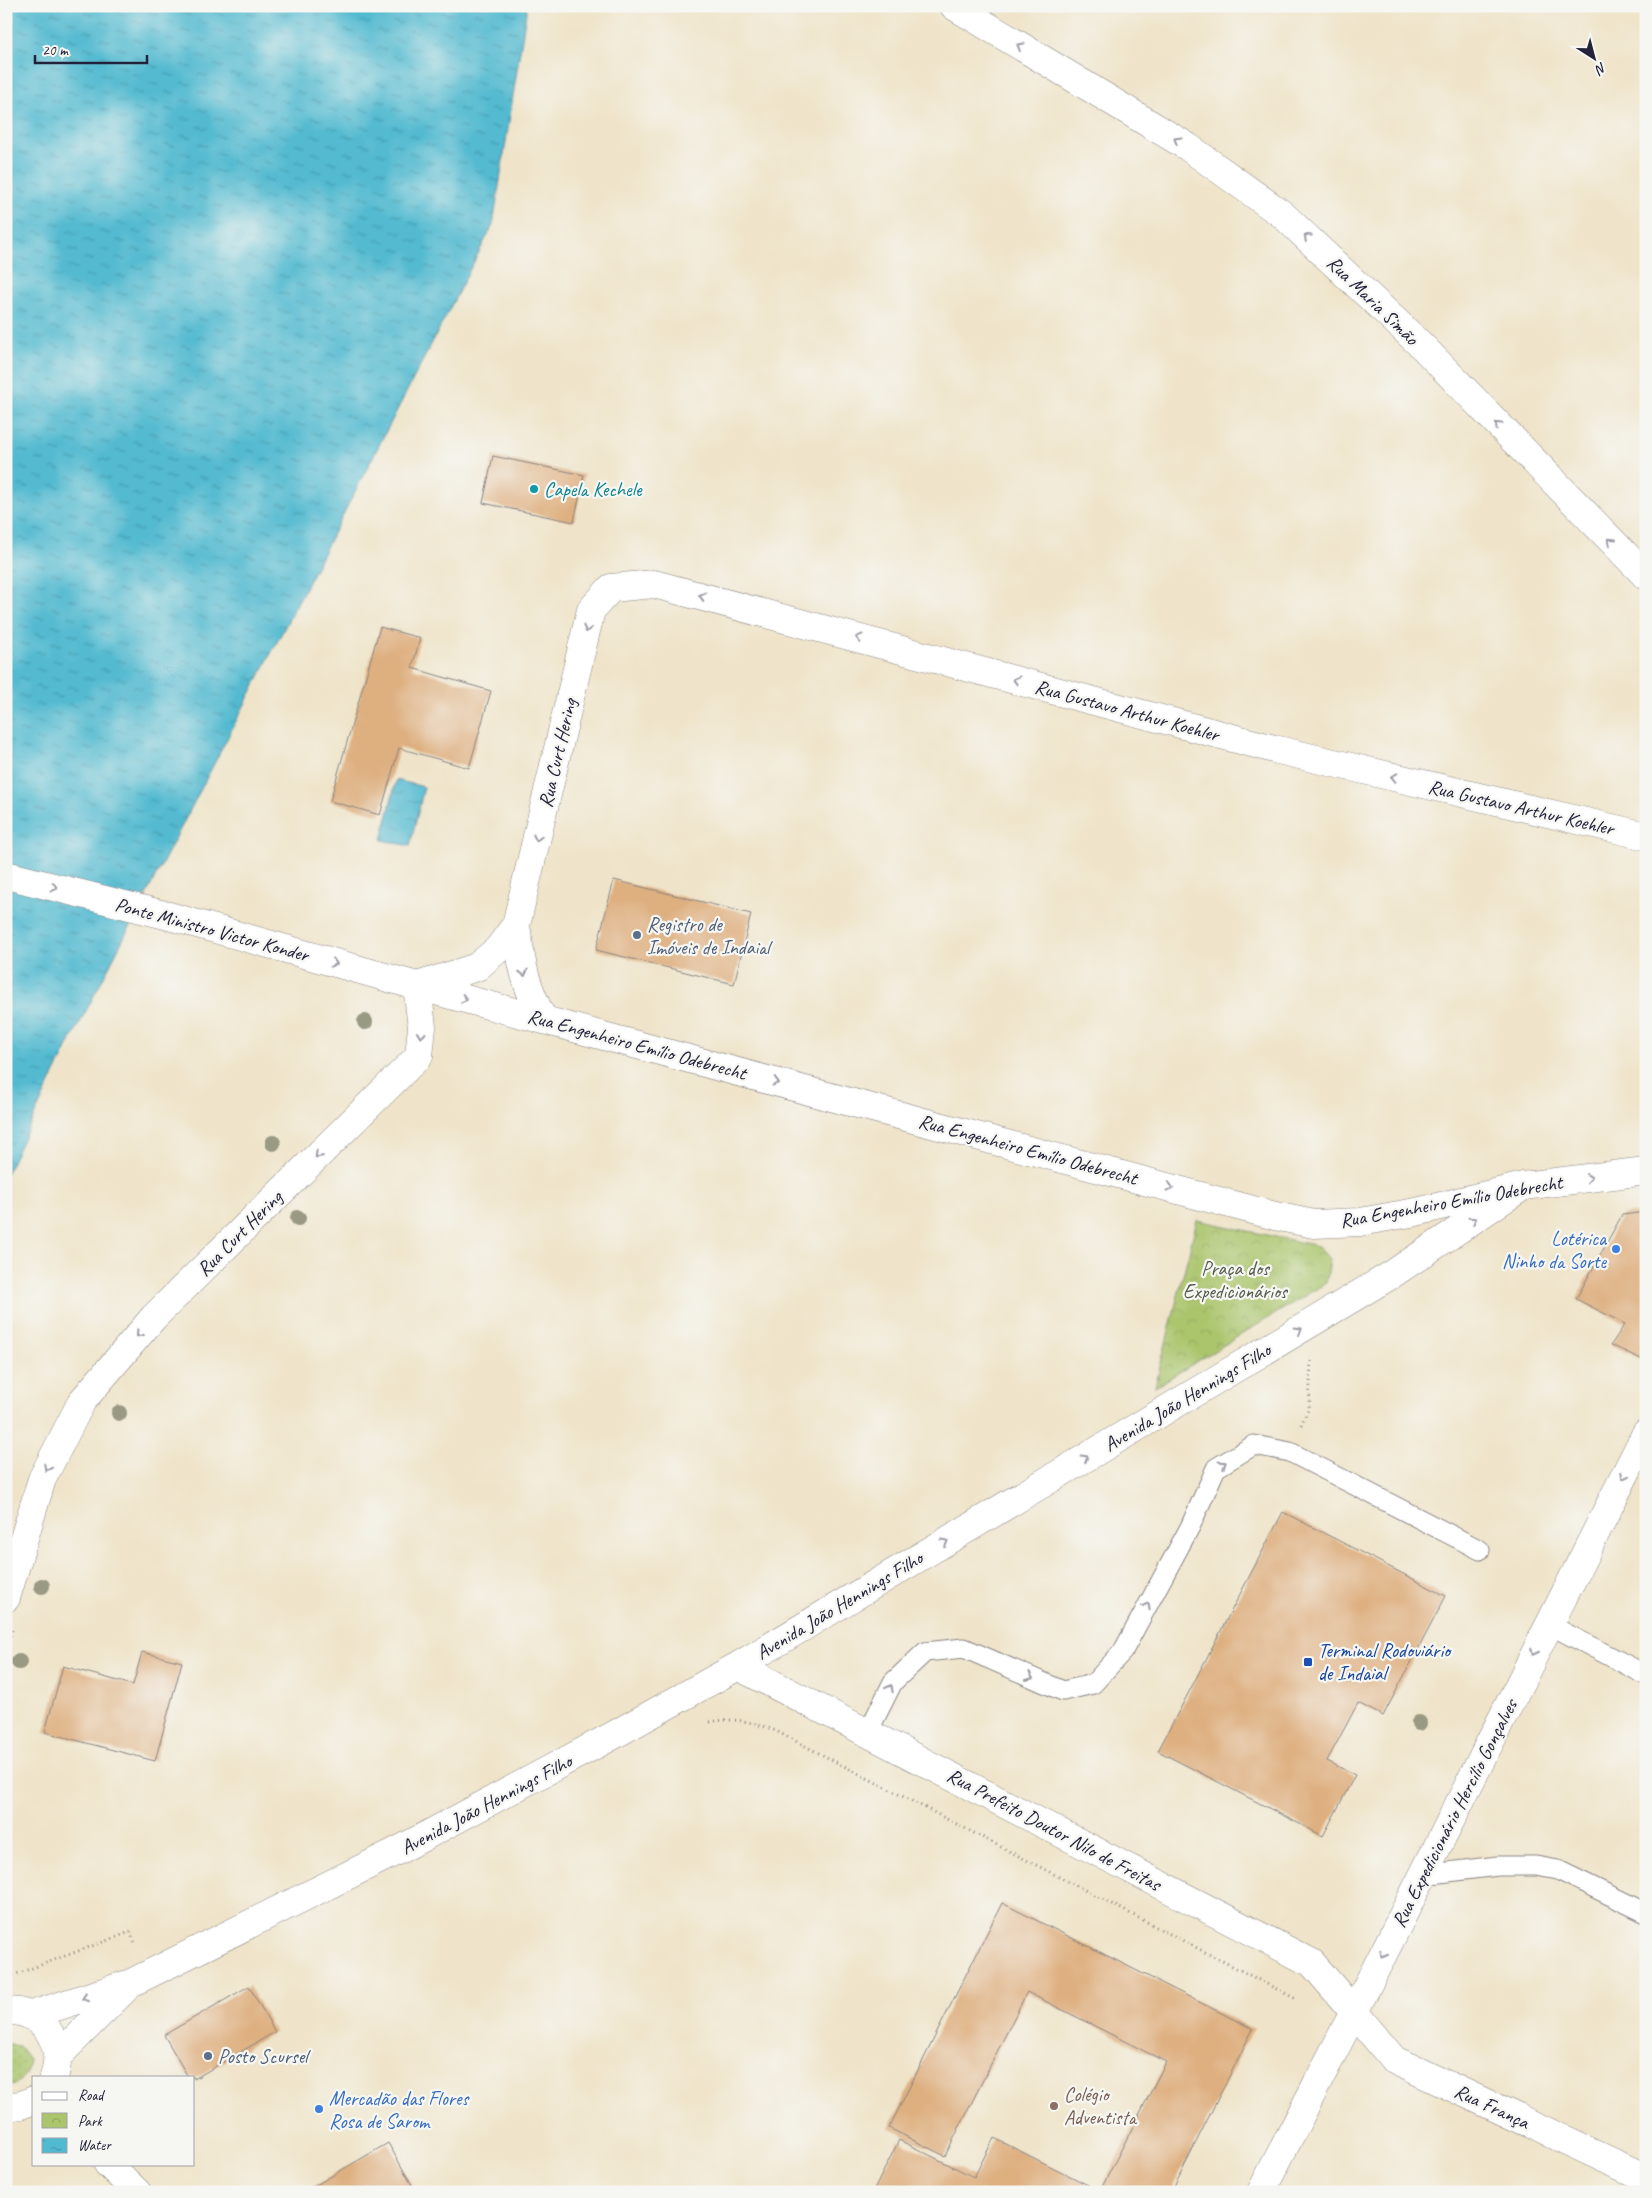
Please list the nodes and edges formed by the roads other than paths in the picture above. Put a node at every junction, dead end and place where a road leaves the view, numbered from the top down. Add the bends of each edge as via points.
1 (954, 6) edge
2 (1646, 576) edge
3 (611, 588) joint
4 (1646, 836) edge
5 (6, 876) edge
6 (516, 925) junction
7 (417, 986) junction
8 (543, 1019) junction
9 (1646, 1170) edge
10 (1523, 1186) junction
11 (1646, 1433) edge
12 (1480, 1550) dead end
13 (6, 1598) edge
14 (1548, 1624) junction
15 (738, 1666) junction
16 (1646, 1674) edge
17 (868, 1732) junction
18 (1423, 1875) junction
19 (1646, 1913) edge
20 (131, 1982) junction
21 (1354, 2012) junction
22 (18, 2013) edge
23 (56, 2066) edge
24 (110, 2166) edge
25 (1646, 2178) edge
26 (137, 2192) edge
27 (1261, 2192) edge

2 -> 1 street, Rua Maria Simão via 1422,346 1283,215 1188,147
4 -> 3 street, Rua Gustavo Arthur Koehler via 1274,749 654,584
3 -> 6 street, Rua Curt Hering via 591,610
5 -> 7 street, Ponte Ministro Victor Konder via 169,916
6 - 7 street, Rua Curt Hering via 498,948 476,967
6 -> 8 street, Rua Curt Hering via 523,973
7 -> 8 street, Rua Engenheiro Emílio Odebrecht
7 -> 13 street, Rua Curt Hering via 422,1026 419,1056 154,1317 82,1400 42,1479
8 -> 10 street, Rua Engenheiro Emílio Odebrecht via 1314,1224 1360,1222 1416,1212
10 -> 9 street, Rua Engenheiro Emílio Odebrecht
15 -> 10 street, Avenida João Hennings Filho via 1391,1275
11 -> 14 street, Rua Expedicionário Hercílio Gonçalves
17 -> 12 lane via 893,1682 925,1652 964,1648 1063,1691 1093,1684 1123,1650 1190,1527 1216,1468 1254,1445 1290,1452
14 - 16 lane
14 -> 18 street, Rua Expedicionário Hercílio Gonçalves
15 - 17 street, Rua Prefeito Doutor Nilo de Freitas
15 - 20 street, Avenida João Hennings Filho via 401,1850
17 - 21 street, Rua Prefeito Doutor Nilo de Freitas via 1312,1964
18 - 19 lane via 1498,1866 1536,1866 1558,1870
18 -> 21 street, Rua Expedicionário Hercílio Gonçalves
20 -> 22 street, Avenida João Hennings Filho
20 - 23 street, Avenida João Hennings Filho
21 - 25 street, Rua França via 1394,2060
21 - 27 street, Rua Expedicionário Hercílio Gonçalves
22 - 23 street via 44,2024 53,2038
24 - 26 street

